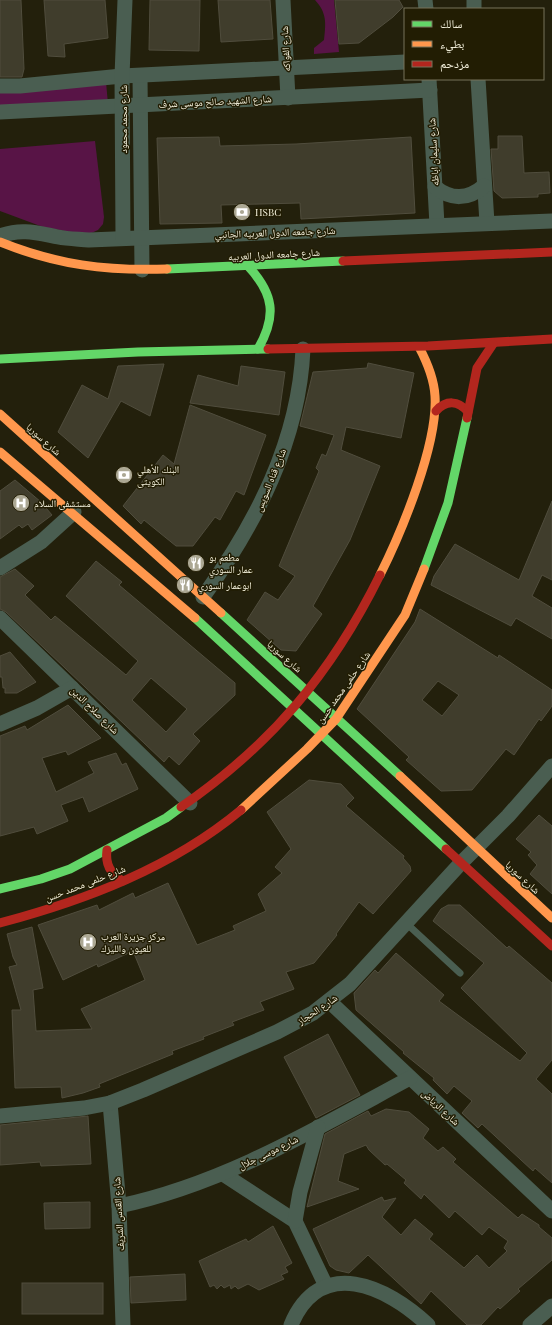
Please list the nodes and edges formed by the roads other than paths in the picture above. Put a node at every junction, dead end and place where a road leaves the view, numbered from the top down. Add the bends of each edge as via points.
1 (125, 0) edge
2 (283, 0) edge
3 (404, 62) edge
4 (286, 68) junction
5 (122, 76) junction
6 (140, 76) junction
7 (478, 80) edge
8 (429, 85) edge
9 (0, 86) edge
10 (288, 98) junction
11 (139, 105) junction
12 (123, 106) junction
13 (0, 112) edge
14 (484, 186) junction
15 (435, 187) junction
16 (552, 220) edge
17 (487, 223) junction
18 (436, 225) junction
19 (0, 236) edge
20 (143, 237) junction
21 (123, 238) junction
22 (0, 242) edge
23 (552, 252) edge
24 (248, 266) junction
25 (142, 270) junction
26 (552, 339) edge
27 (493, 344) junction
28 (419, 347) junction
29 (303, 349) junction
30 (258, 350) junction
31 (0, 359) edge
32 (436, 411) junction
33 (468, 412) junction
34 (0, 414) edge
35 (0, 452) edge
36 (74, 512) junction
37 (0, 568) edge
38 (203, 597) junction
39 (0, 618) edge
40 (72, 688) junction
41 (309, 692) junction
42 (295, 708) junction
43 (336, 719) junction
44 (0, 724) edge
45 (323, 734) junction
46 (552, 766) edge
47 (190, 803) junction
48 (475, 847) junction
49 (108, 850) junction
50 (460, 864) junction
51 (56, 874) junction
52 (66, 878) dead end
53 (124, 881) junction
54 (0, 889) edge
55 (72, 893) dead end
56 (68, 903) junction
57 (552, 918) edge
58 (0, 923) edge
59 (406, 923) junction
60 (552, 946) edge
61 (460, 973) dead end
62 (330, 1002) junction
63 (410, 1078) junction
64 (110, 1103) junction
65 (0, 1116) edge
66 (318, 1127) junction
67 (223, 1174) junction
68 (118, 1206) junction
69 (552, 1211) edge
70 (295, 1222) junction
71 (326, 1286) junction
72 (552, 1306) edge
73 (123, 1325) edge
74 (291, 1325) edge
75 (428, 1325) edge
76 (530, 1325) edge

1 - 5 street, شارع محمد محمود
2 - 4 street, شارع الفواكه
3 - 4 street
4 - 6 street
4 - 10 street, شارع الفواكه
5 - 6 street
5 - 9 street
5 - 12 street, شارع محمد محمود
6 - 11 street, شارع محمد محمود
7 - 14 street
8 - 10 street, شارع الشهيد صالح موسى شرف
8 - 15 street, شارع سليمان اباظه
10 - 11 street, شارع الشهيد صالح موسى شرف
11 - 12 street, شارع الشهيد صالح موسى شرف
11 - 20 street, شارع محمد محمود
12 - 13 street, شارع الشهيد صالح موسى شرف
12 - 21 street, شارع محمد محمود
14 - 15 street via 477,192 460,198 442,193
14 - 17 street
15 - 18 street, شارع سليمان اباظه
16 - 17 street, شارع جامعه الدول العربيه الجانبي
17 - 18 street, شارع جامعه الدول العربيه الجانبي
18 - 20 street, شارع جامعه الدول العربيه الجانبي
19 - 21 street, شارع جامعه الدول العربيه الجانبي via 20,230 89,240
20 - 21 street, شارع جامعه الدول العربيه الجانبي
20 - 25 street, شارع محمد محمود
22 - 25 street, شارع جامعه الدول العربيه via 30,254 64,263 97,268
23 - 24 street, شارع جامعه الدول العربيه
24 - 25 street, شارع جامعه الدول العربيه
24 - 30 street via 264,284 271,306 269,329
26 - 27 street
27 - 28 street
27 - 33 street, شارع حلمى محمد حسن via 477,368
28 - 29 street
28 - 32 street, شارع حلمى محمد حسن via 432,379
29 - 30 street
29 - 38 street, شارع قناه السويس via 295,411 279,462 258,511 231,558
30 - 31 street via 116,352
32 - 33 street via 443,404 452,402 462,405
32 - 41 street, شارع حلمى محمد حسن via 419,478 392,549 348,635
33 - 43 street, شارع حلمى محمد حسن via 448,504 421,578 405,615
34 - 38 street, شارع سوريا
35 - 36 street
36 - 37 street via 41,542
36 - 42 street
38 - 41 street, شارع سوريا
39 - 40 street, شارع صلاح الدين
40 - 44 street via 37,708
40 - 47 street, شارع صلاح الدين
41 - 42 street, شارع حلمى محمد حسن
41 - 43 street, شارع سوريا
42 - 45 street
42 - 47 street, شارع حلمى محمد حسن via 246,760
43 - 45 street, شارع حلمى محمد حسن
43 - 48 street, شارع سوريا
45 - 50 street
45 - 53 street, شارع حلمى محمد حسن via 258,796 226,821 196,843
46 - 48 street, شارع الحجاز via 508,816
47 - 49 street, شارع حلمى محمد حسن
48 - 50 street, شارع الحجاز
48 - 57 street, شارع سوريا
49 - 51 street, شارع حلمى محمد حسن
49 - 53 street via 106,856 109,869 112,874
50 - 59 street, شارع الحجاز
50 - 60 street
51 - 52 street
51 - 54 street, شارع حلمى محمد حسن
53 - 56 street, شارع حلمى محمد حسن
55 - 56 street
56 - 58 street, شارع حلمى محمد حسن
59 - 61 lane
59 - 62 street, شارع الحجاز
62 - 63 street, شارع الرياض
62 - 64 street, شارع الحجاز via 290,1026
63 - 66 street, شارع موسى جلال
63 - 69 street, شارع الرياض
64 - 65 street, شارع الحجاز
64 - 68 street, شارع القدس الشريف
66 - 67 street, شارع موسى جلال
66 - 70 street via 300,1192
67 - 68 street, شارع موسى جلال via 182,1190
67 - 70 street
68 - 73 street, شارع القدس الشريف
70 - 71 street
71 - 74 street via 313,1292 303,1302
71 - 75 street via 342,1284 378,1289 397,1300
72 - 76 street

